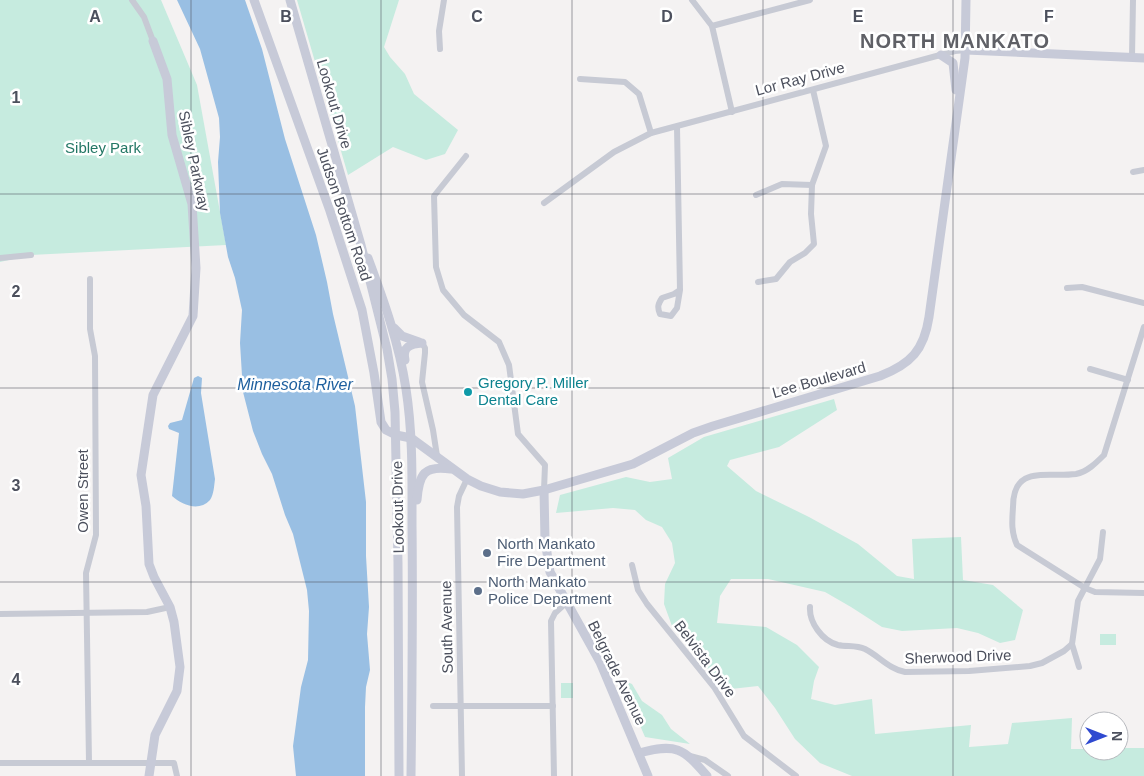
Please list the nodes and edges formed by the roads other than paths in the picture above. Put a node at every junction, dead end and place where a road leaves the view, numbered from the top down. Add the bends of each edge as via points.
1 (132, 0) edge
2 (254, 0) edge
3 (290, 0) edge
4 (444, 0) edge
5 (692, 0) edge
6 (810, 0) edge
7 (966, 0) edge
8 (1133, 0) edge
9 (712, 26) junction
10 (153, 41) joint
11 (440, 49) dead end
12 (966, 50) junction
13 (941, 55) junction
14 (1132, 58) junction
15 (1144, 58) edge
16 (580, 79) dead end
17 (813, 90) junction
18 (957, 108) junction
19 (732, 112) junction
20 (677, 127) junction
21 (651, 133) junction
22 (466, 156) dead end
23 (1144, 170) edge
24 (1133, 172) dead end
25 (812, 184) junction
26 (756, 195) dead end
27 (544, 203) dead end
28 (361, 245) junction
29 (31, 255) dead end
30 (0, 258) edge
31 (90, 278) dead end
32 (758, 282) dead end
33 (1067, 288) dead end
34 (680, 290) dead end
35 (1144, 303) edge
36 (393, 326) junction
37 (1144, 327) edge
38 (422, 343) junction
39 (1090, 369) dead end
40 (1128, 380) junction
41 (409, 411) junction
42 (396, 434) junction
43 (411, 438) junction
44 (437, 456) junction
45 (454, 469) junction
46 (468, 479) junction
47 (544, 490) junction
48 (1103, 532) dead end
49 (413, 550) junction
50 (632, 565) dead end
51 (1085, 588) junction
52 (1144, 593) edge
53 (566, 603) junction
54 (170, 607) junction
55 (810, 607) dead end
56 (88, 612) junction
57 (0, 614) edge
58 (1072, 644) junction
59 (1079, 667) dead end
60 (433, 706) dead end
61 (461, 706) junction
62 (552, 706) junction
63 (639, 753) junction
64 (690, 756) junction
65 (90, 762) junction
66 (0, 763) edge
67 (150, 763) junction
68 (149, 776) edge
69 (177, 776) edge
70 (399, 776) edge
71 (411, 776) edge
72 (462, 776) edge
73 (554, 776) edge
74 (648, 776) edge
75 (707, 776) edge
76 (728, 776) edge
77 (796, 776) edge

1 - 10 street via 144,16
2 - 42 main road, Judson Bottom Road via 362,310 381,422 386,430
3 - 28 main road, Lookout Drive
4 - 11 street
5 - 9 street
6 - 9 street
7 - 12 main road, Lee Boulevard
8 - 14 street
9 - 19 street
10 - 54 main road, Sibley Parkway via 167,79 172,135 192,204 196,268 193,316 154,395 141,475 150,564
12 - 13 street, Lor Ray Drive
12 - 14 main road, Lor Ray Drive
12 - 18 main road, Lee Boulevard
13 - 17 street, Lor Ray Drive
13 - 18 main road via 953,63
14 - 15 main road, Lor Ray Drive
16 - 21 street via 625,82 639,94
17 - 19 street, Lor Ray Drive
17 - 25 street via 826,146
18 - 47 main road, Lee Boulevard via 927,331 905,364 880,376 712,426 633,464
19 - 20 street, Lor Ray Drive
20 - 21 street, Lor Ray Drive
20 - 34 street
21 - 27 street, Lor Ray Drive via 614,152
22 - 47 street, Belgrade Avenue via 434,196 436,267 443,290 464,315 499,342 510,365 518,434 545,465
23 - 24 street
25 - 26 street via 782,184
25 - 32 street via 814,244 790,262 776,279
28 - 36 main road, Lookout Drive
28 - 42 main road, Lookout Drive via 387,349
29 - 30 street
31 - 56 street, Owen Street via 90,329 95,356 96,535 86,572
33 - 35 street via 1082,288
36 - 38 main road via 402,336
36 - 41 main road, Lookout Drive
37 - 40 street
38 - 41 main road via 404,350 410,388
38 - 44 street via 425,353 422,382
39 - 40 street
40 - 51 street via 1104,455 1093,466 1077,474 1033,475 1021,480 1012,494 1012,535 1017,545
41 - 43 main road, Lookout Drive
42 - 43 main road, Lee Boulevard
42 - 70 main road, Lookout Drive
43 - 44 main road, Lee Boulevard
43 - 49 main road, Lookout Drive
44 - 45 main road, Lee Boulevard
45 - 46 main road, Lee Boulevard
45 - 49 main road via 431,468 421,479
46 - 47 main road, Lee Boulevard via 500,492 523,494
46 - 61 street, South Avenue via 456,507
47 - 53 main road, Belgrade Avenue via 546,555 550,572
48 - 51 street via 1100,559
49 - 71 main road, Lookout Drive
50 - 77 street, Belvista Drive via 638,590 647,604 714,686 744,736
51 - 52 street via 1095,592
51 - 58 street via 1078,601
53 - 62 street via 551,621
53 - 63 main road, Belgrade Avenue via 600,662
54 - 56 street via 147,612
54 - 67 main road, Sibley Parkway via 180,676 177,691 156,735
55 - 58 street, Sherwood Drive via 813,624 829,640 835,644 864,648 891,668 905,672 970,671 1042,664
56 - 57 street
56 - 65 street, Owen Street
58 - 59 street
60 - 61 street
61 - 62 street
61 - 72 street, South Avenue
62 - 73 street
63 - 64 main road via 676,748
63 - 74 main road, Belgrade Avenue
64 - 75 main road
64 - 76 street via 705,760
65 - 66 street
65 - 67 street
67 - 68 main road, Sibley Parkway
67 - 69 street via 174,763

